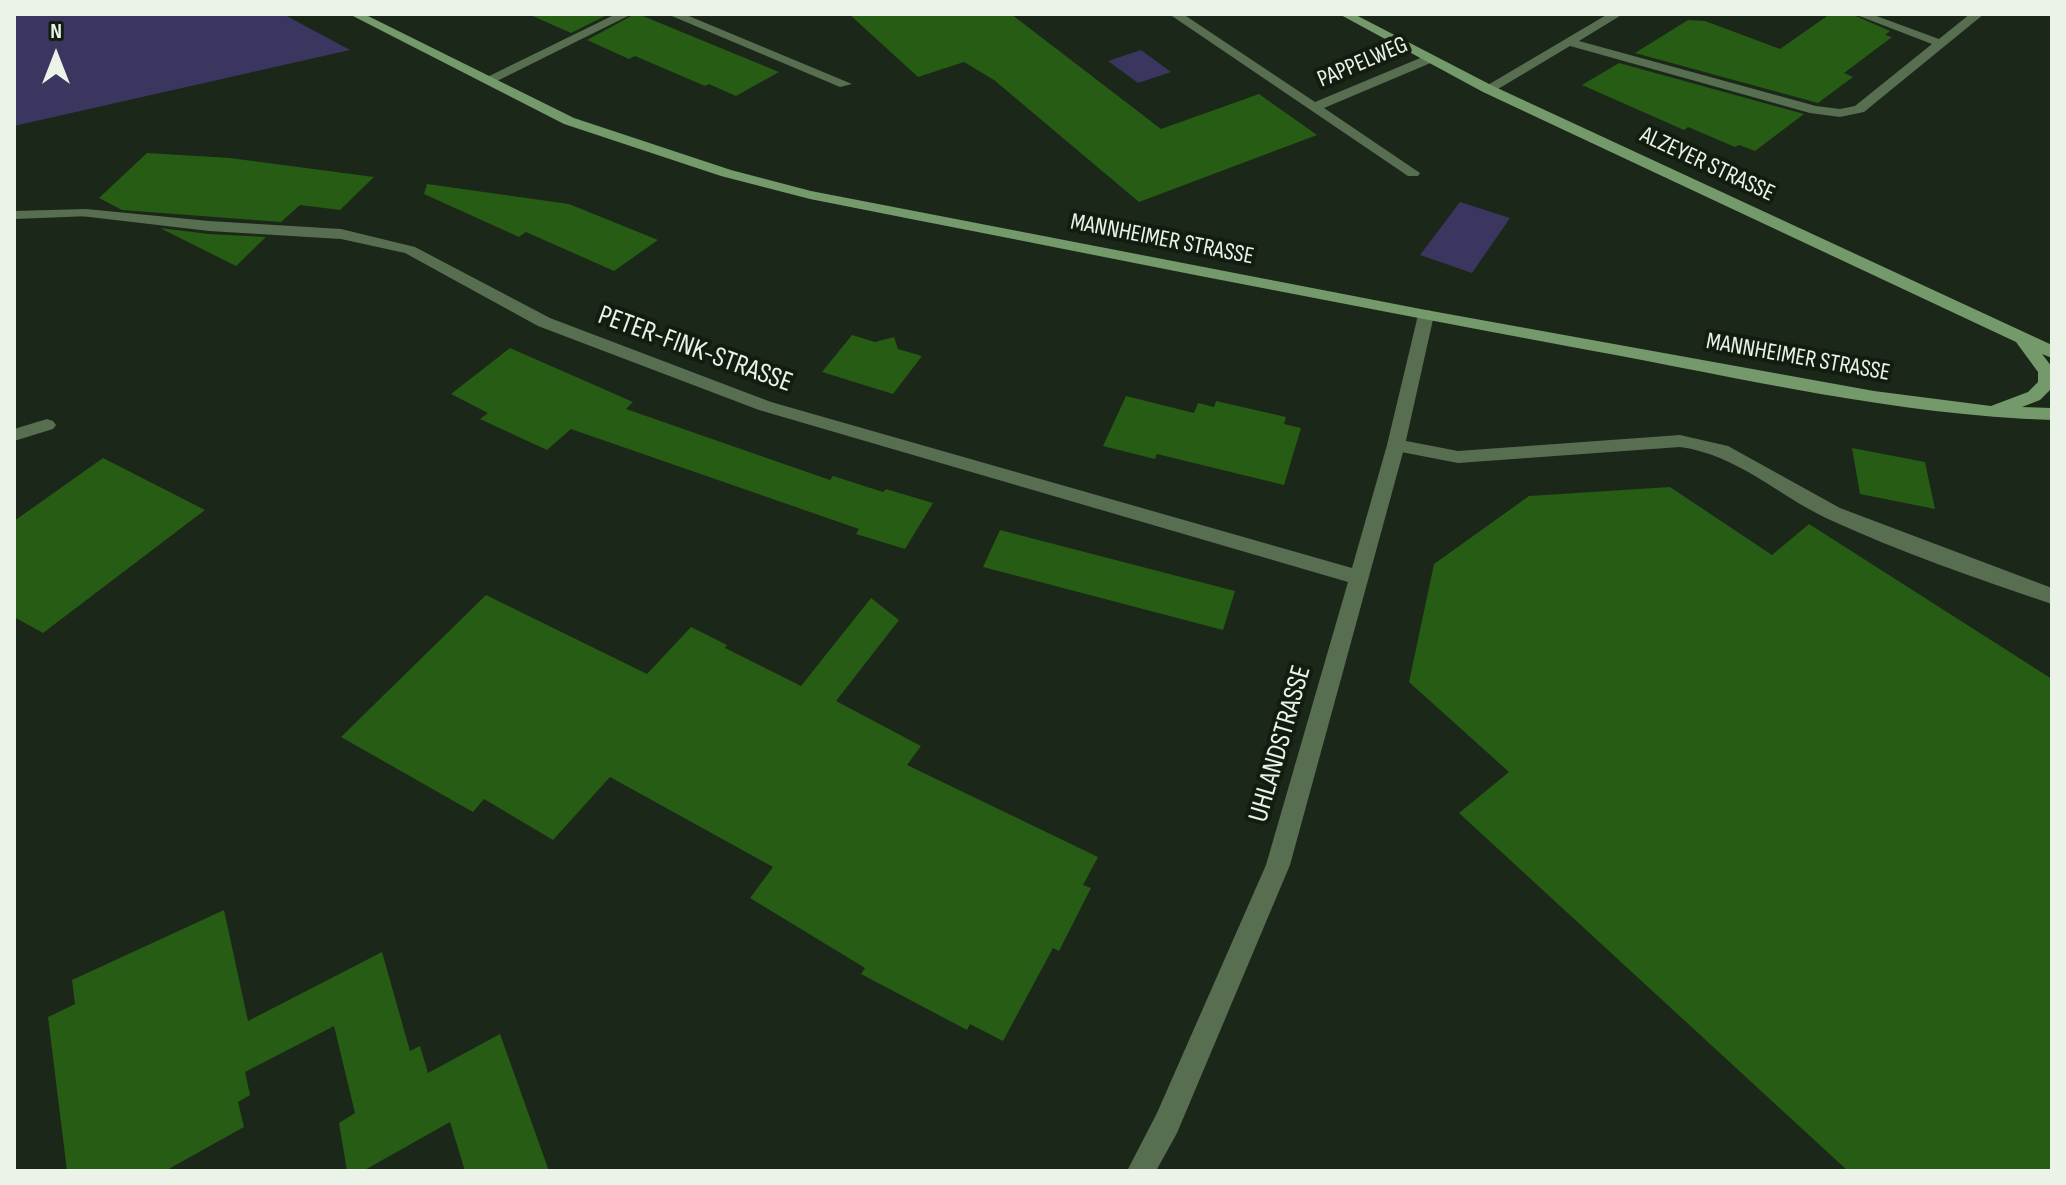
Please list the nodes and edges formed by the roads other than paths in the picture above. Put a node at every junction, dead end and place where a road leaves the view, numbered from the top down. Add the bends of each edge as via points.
1 (355, 14) edge
2 (626, 14) edge
3 (673, 14) edge
4 (1175, 14) edge
5 (1345, 14) edge
6 (1617, 14) edge
7 (1860, 14) edge
8 (1978, 14) edge
9 (1568, 42) junction
10 (1940, 43) junction
11 (1429, 59) junction
12 (488, 80) junction
13 (845, 84) dead end
14 (1488, 89) junction
15 (1314, 107) junction
16 (1413, 173) dead end
17 (14, 215) edge
18 (1426, 315) junction
19 (2017, 336) junction
20 (2052, 352) edge
21 (1989, 412) junction
22 (2052, 414) edge
23 (47, 425) dead end
24 (14, 435) edge
25 (1396, 445) junction
26 (1358, 577) junction
27 (2052, 596) edge
28 (1141, 1171) edge

1 - 12 street, MANNHEIMER STRASSE
2 - 12 street
3 - 13 street
4 - 15 street, PAPPELWEG
5 - 11 street, ALZEYER STRASSE
6 - 9 street
7 - 10 street
8 - 10 street
9 - 10 street via 1840,113 1859,109
9 - 14 street
11 - 14 street, ALZEYER STRASSE
11 - 15 street, PAPPELWEG
12 - 18 street, MANNHEIMER STRASSE via 569,121 796,191
14 - 19 street, ALZEYER STRASSE
15 - 16 street, PAPPELWEG
17 - 26 street, PETER-FINK-STRASSE via 86,213 341,234 410,250 544,322 765,406
18 - 21 street, MANNHEIMER STRASSE via 1874,397
18 - 25 street, UHLANDSTRASSE
19 - 20 street, ALZEYER STRASSE
19 - 21 street, MANNHEIMER STRASSE via 2039,360 2047,383 2034,396
21 - 22 street, MANNHEIMER STRASSE
23 - 24 street
25 - 26 street, UHLANDSTRASSE
25 - 27 street via 1458,457 1703,442 1732,452 1832,512
26 - 28 street, UHLANDSTRASSE via 1278,865 1167,1123

